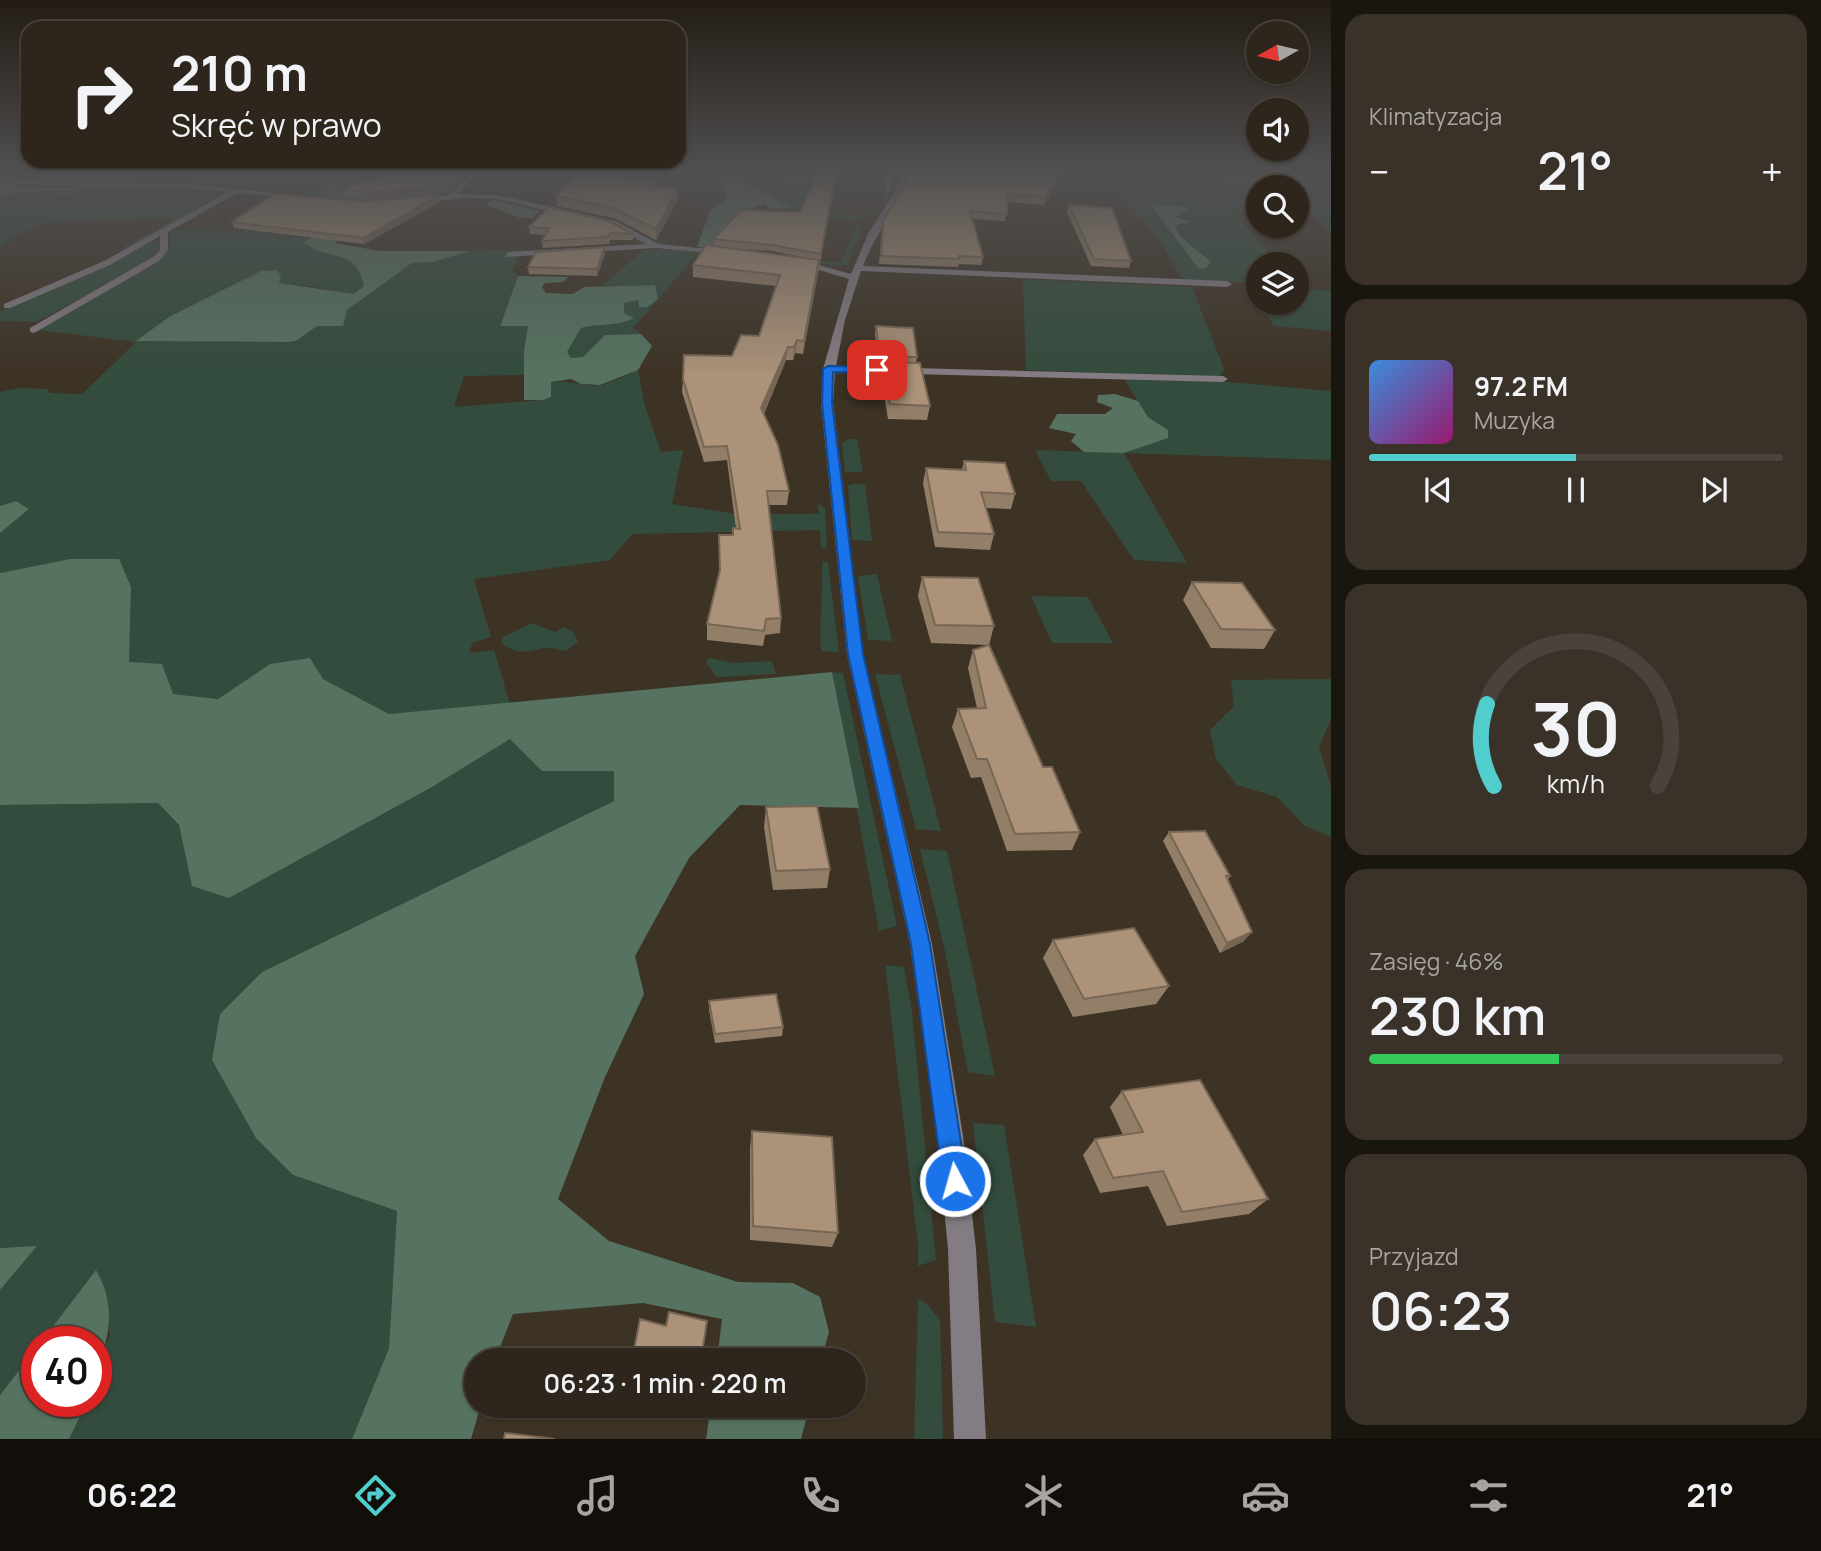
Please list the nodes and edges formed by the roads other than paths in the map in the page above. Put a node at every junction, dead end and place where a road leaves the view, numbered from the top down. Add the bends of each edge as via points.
1 (147, 240) edge
2 (164, 240) edge
3 (642, 240) edge
4 (870, 240) edge
5 (656, 246) junction
6 (738, 253) edge
7 (508, 255) dead end
8 (792, 261) edge
9 (856, 273) junction
10 (1227, 284) dead end
11 (6, 306) dead end
12 (34, 330) dead end
13 (828, 369) junction
14 (1223, 379) dead end
15 (970, 1439) edge

1 - 11 street via 80,276
2 - 12 street via 164,250 156,259
3 - 5 street
4 - 9 street
5 - 6 street
5 - 7 street
8 - 9 street
9 - 10 street
9 - 13 street
13 - 14 street
13 - 15 street via 827,403 855,654 920,944 950,1136 962,1249

